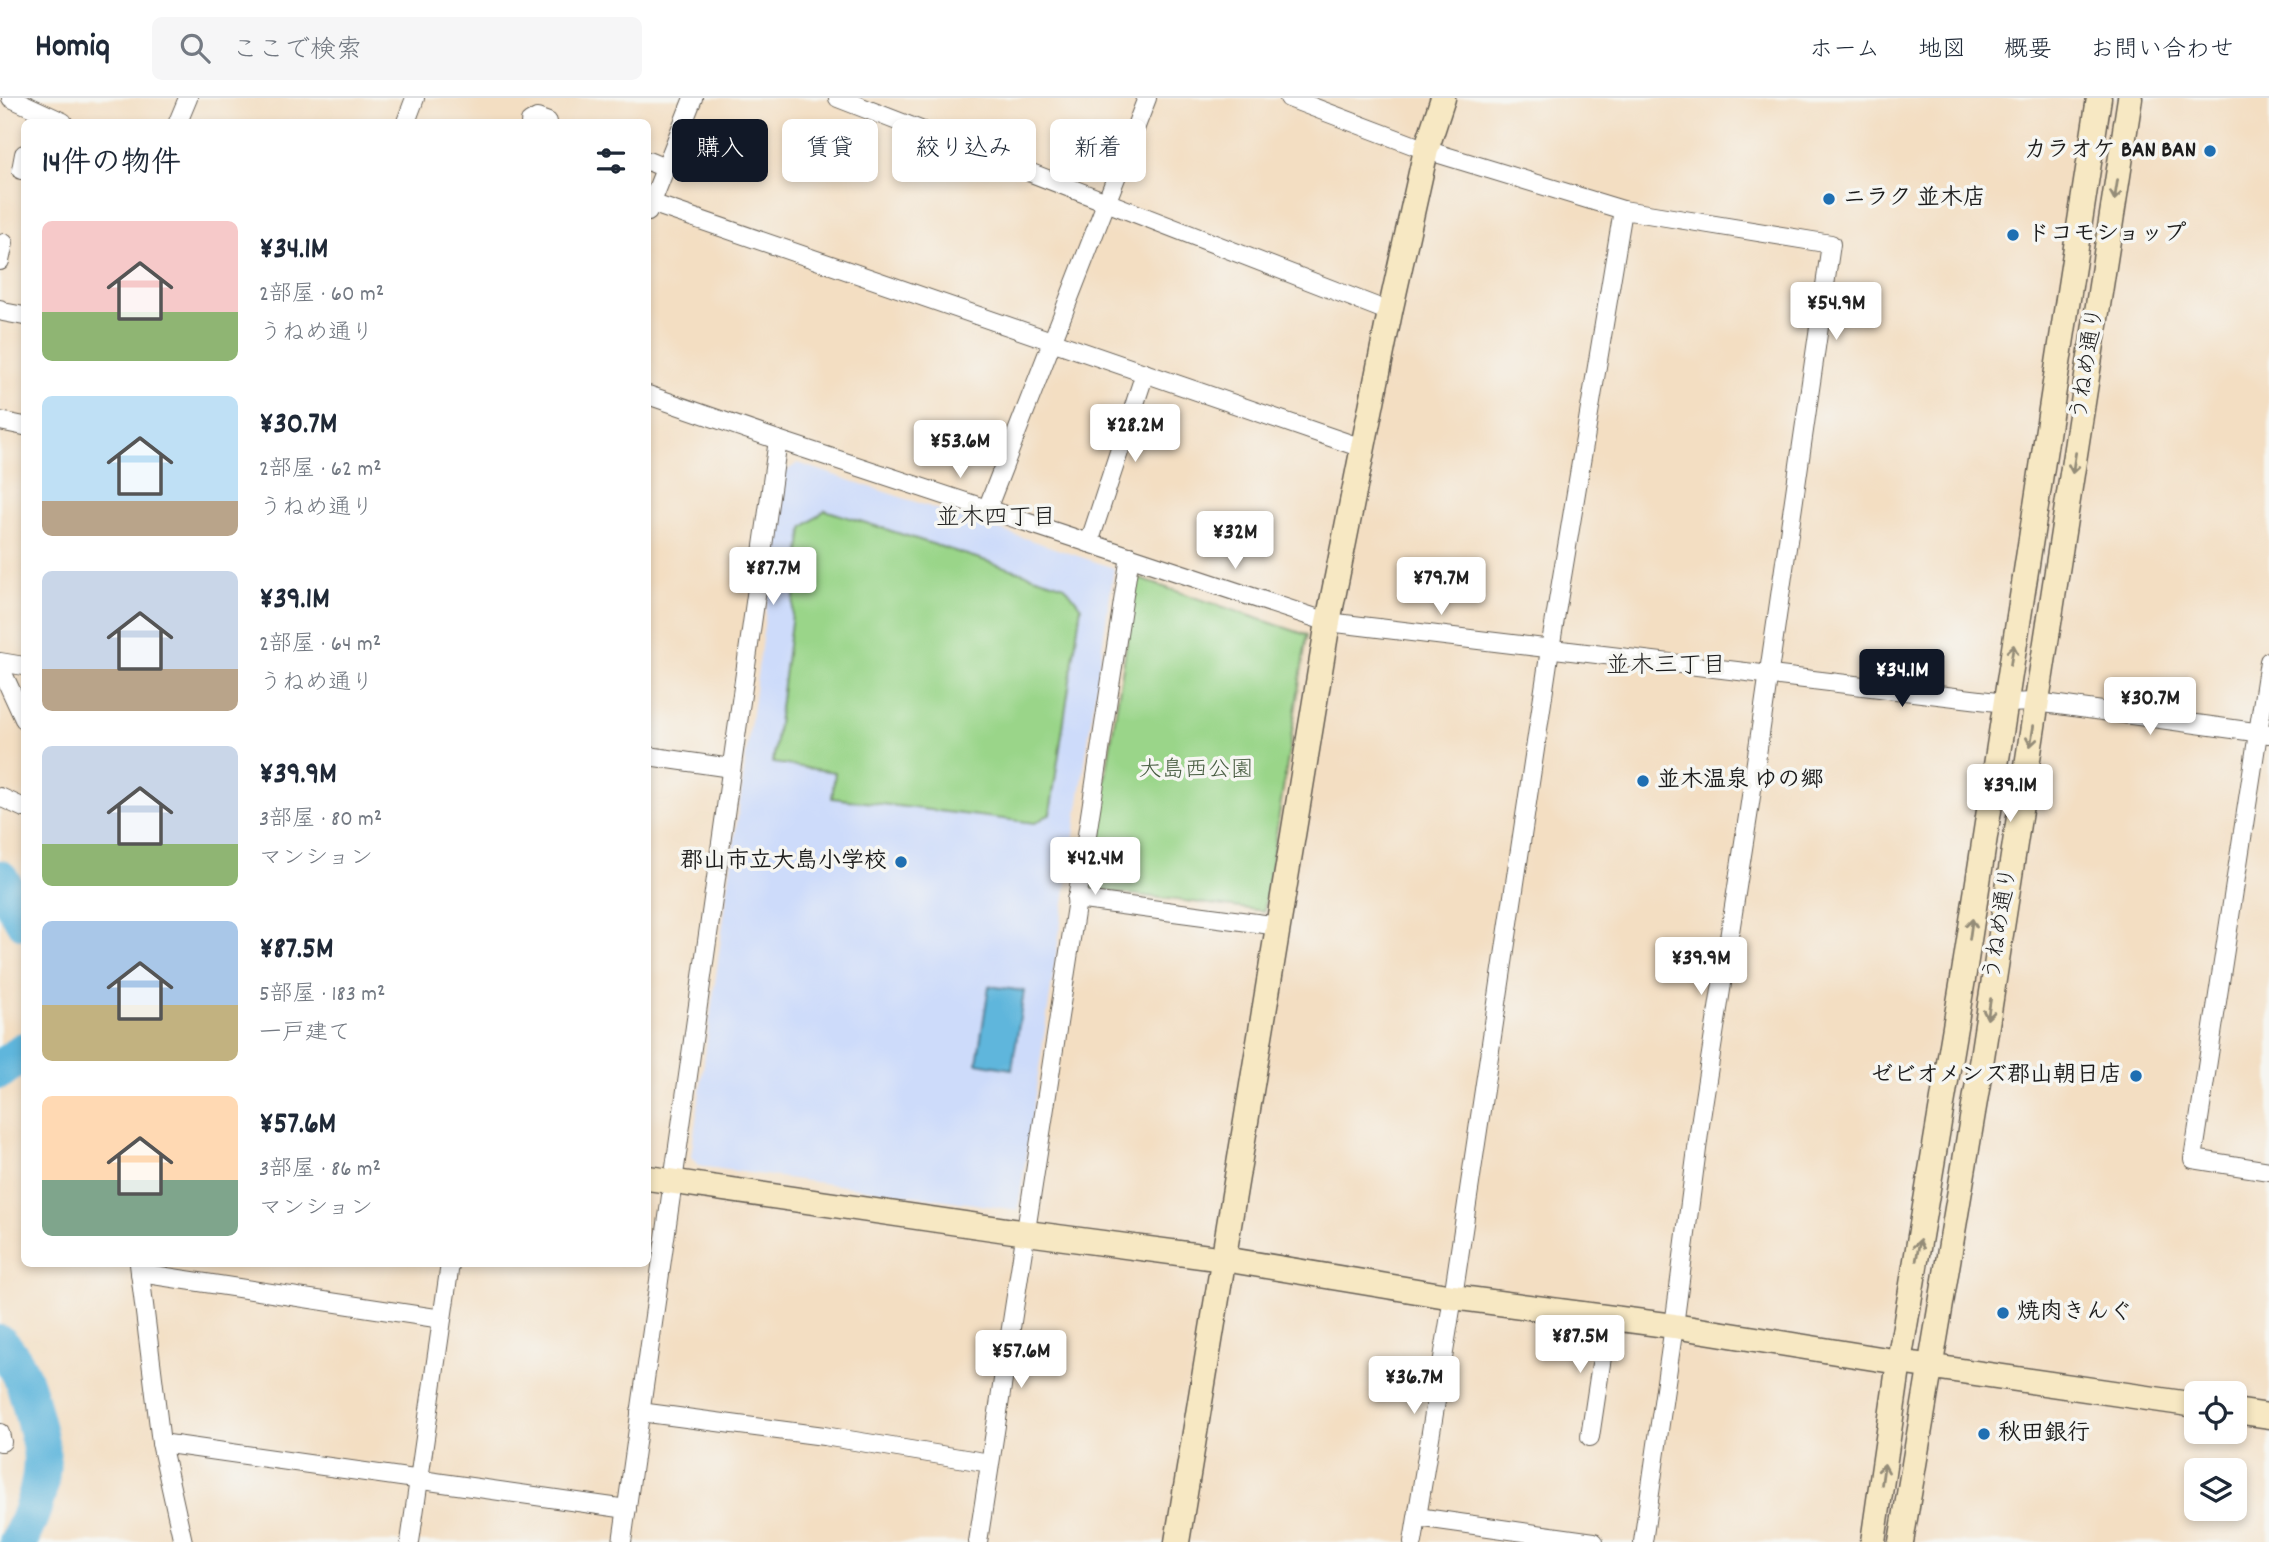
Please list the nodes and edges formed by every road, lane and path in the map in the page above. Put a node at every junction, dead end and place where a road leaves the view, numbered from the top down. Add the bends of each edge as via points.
1 (11, 98) edge
2 (188, 98) edge
3 (415, 98) edge
4 (693, 98) edge
5 (838, 98) edge
6 (1147, 98) edge
7 (1289, 98) edge
8 (1443, 98) edge
9 (2099, 98) edge
10 (2130, 98) edge
11 (32, 116) edge
12 (179, 119) edge
13 (407, 119) edge
14 (1426, 150) junction
15 (651, 162) edge
16 (665, 168) junction
17 (651, 202) edge
18 (1107, 202) junction
19 (651, 208) edge
20 (1623, 210) junction
21 (4, 243) dead end
22 (0, 261) edge
23 (0, 309) edge
24 (1391, 312) junction
25 (21, 315) edge
26 (1051, 341) junction
27 (1145, 373) junction
28 (651, 396) edge
29 (0, 421) edge
30 (21, 425) edge
31 (778, 440) junction
32 (1362, 448) junction
33 (987, 509) junction
34 (1089, 543) junction
35 (1130, 556) junction
36 (1328, 622) junction
37 (1550, 649) junction
38 (2269, 661) edge
39 (0, 665) edge
40 (21, 666) edge
41 (1769, 674) junction
42 (2037, 702) junction
43 (2005, 703) junction
44 (21, 712) edge
45 (2263, 734) edge
46 (651, 756) edge
47 (731, 768) junction
48 (0, 797) edge
49 (21, 807) edge
50 (1076, 899) junction
51 (1279, 926) junction
52 (2269, 1171) edge
53 (651, 1178) edge
54 (674, 1182) junction
55 (1027, 1233) junction
56 (1224, 1259) junction
57 (450, 1267) edge
58 (140, 1268) edge
59 (1453, 1297) junction
60 (1608, 1317) junction
61 (442, 1319) junction
62 (1674, 1326) junction
63 (1899, 1362) junction
64 (1929, 1365) junction
65 (2184, 1403) edge
66 (640, 1412) junction
67 (2247, 1412) edge
68 (2269, 1416) edge
69 (0, 1433) edge
70 (1590, 1437) dead end
71 (0, 1442) edge
72 (161, 1443) junction
73 (990, 1463) junction
74 (420, 1480) junction
75 (626, 1509) junction
76 (1417, 1517) junction
77 (183, 1542) edge
78 (411, 1542) edge
79 (622, 1542) edge
80 (978, 1542) edge
81 (1177, 1542) edge
82 (1413, 1542) edge
83 (1594, 1542) edge
84 (1643, 1542) edge
85 (1873, 1542) edge
86 (1901, 1542) edge

1 - 11 street
2 - 12 street
3 - 13 street
4 - 16 street
5 - 18 street
6 - 18 street
7 - 14 street
8 - 14 street
43 -> 9 street, うねめ通り
10 -> 42 street, うねめ通り
14 - 20 street
14 - 24 street
15 - 16 street
16 - 17 street
18 - 24 street
18 - 26 street
19 - 26 street
20 - 37 street
20 - 41 street via 1831,244
21 - 22 street
23 - 25 street
24 - 32 street
26 - 27 street
26 - 33 street
27 - 32 street
27 - 34 street
28 - 31 street
29 - 30 street
31 - 33 street
31 - 47 street
32 - 36 street
33 - 34 street
34 - 35 street
35 - 36 street
35 - 50 street
36 - 37 street
36 - 51 street
37 - 41 street
37 - 59 street
38 - 45 street
39 - 40 street
39 - 44 street
41 - 43 street
41 - 62 street
42 - 43 street
42 - 45 street
42 -> 64 street, うねめ通り
63 -> 43 street, うねめ通り
45 - 52 street via 2193,1159
46 - 47 street
47 - 54 street
48 - 49 street
50 - 51 street
50 - 55 street
51 - 56 street
53 - 54 street
54 - 55 street
54 - 66 street
55 - 56 street
55 - 73 street
56 - 59 street
56 - 81 street
57 - 61 street
58 - 61 street
58 - 72 street
59 - 60 street
59 - 76 street
60 - 62 street
60 - 70 street
61 - 74 street
62 - 63 street
62 - 84 street
63 - 64 street
85 -> 63 street, うねめ通り
64 - 65 street
64 - 86 street, うねめ通り
66 - 73 street
66 - 75 street
67 - 68 street
69 - 71 street
72 - 74 street
72 - 77 street
73 - 80 street
74 - 75 street
74 - 78 street
75 - 79 street
76 - 82 street
76 - 83 street

